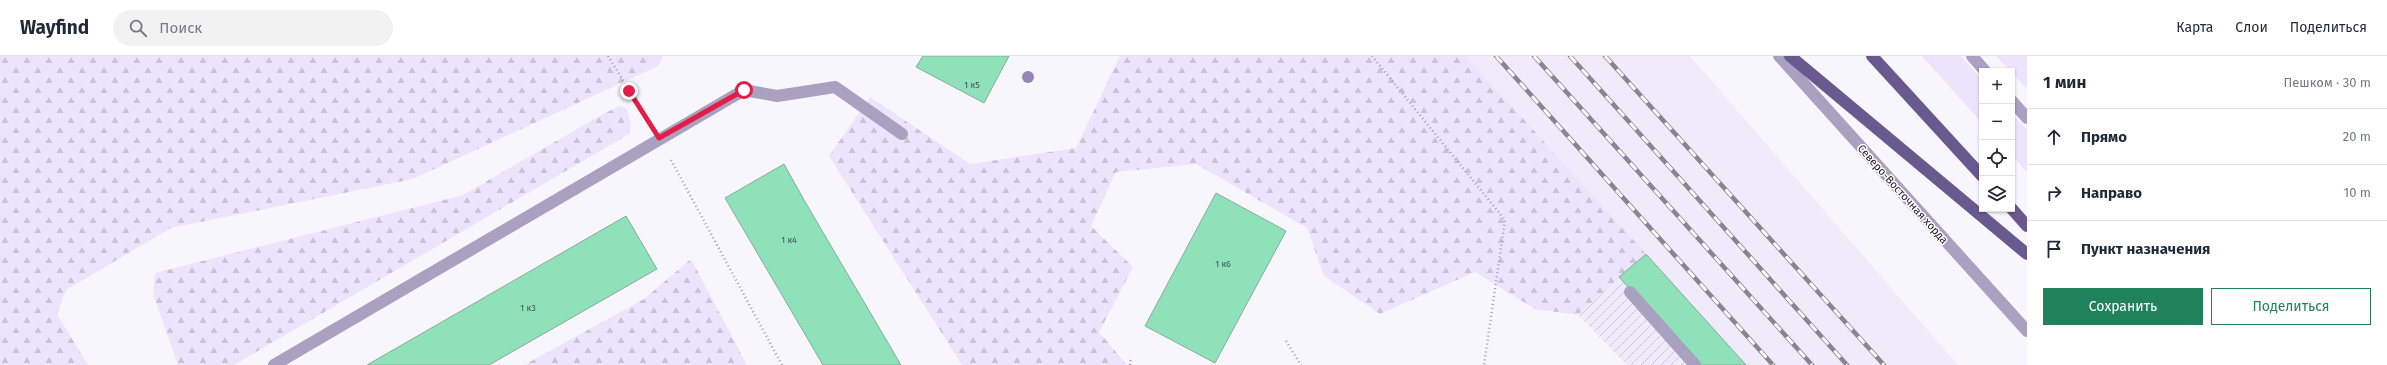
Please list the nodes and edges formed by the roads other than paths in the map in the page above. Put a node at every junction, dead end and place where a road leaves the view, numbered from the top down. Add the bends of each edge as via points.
1 (1779, 56) edge
2 (1790, 56) edge
3 (1872, 56) edge
4 (1972, 56) edge
5 (1982, 68) edge
6 (2015, 104) edge
7 (2027, 118) edge
8 (902, 134) dead end
9 (1979, 173) edge
10 (2015, 212) edge
11 (2027, 226) edge
12 (2027, 254) edge
13 (1630, 292) dead end
14 (2027, 331) edge
15 (274, 365) edge
16 (1694, 365) edge

1 - 14 street, Северо-Восточная хорда
2 - 12 main road
3 - 9 main road
4 - 5 street
6 - 7 street
8 - 15 street via 834,87 777,96 744,90
10 - 11 main road
13 - 16 street

